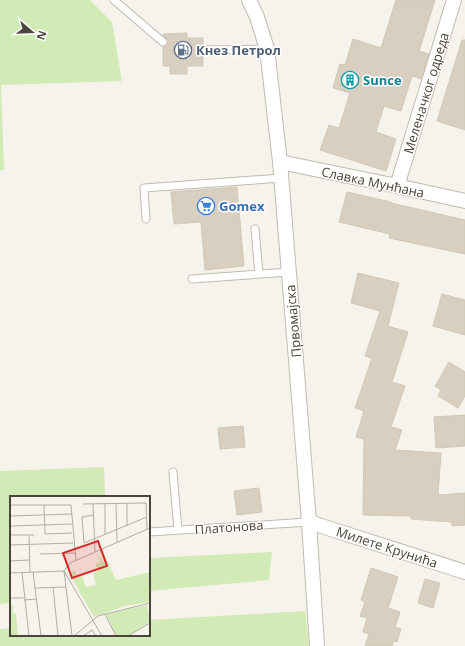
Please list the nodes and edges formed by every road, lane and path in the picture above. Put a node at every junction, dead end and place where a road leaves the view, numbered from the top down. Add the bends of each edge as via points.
1 (114, 0) edge
2 (249, 0) edge
3 (454, 0) edge
4 (163, 42) dead end
5 (267, 49) junction
6 (203, 50) dead end
7 (280, 162) junction
8 (282, 178) junction
9 (397, 186) junction
10 (465, 201) edge
11 (146, 220) dead end
12 (255, 229) dead end
13 (289, 272) junction
14 (259, 274) junction
15 (192, 279) dead end
16 (173, 472) dead end
17 (309, 522) junction
18 (178, 530) junction
19 (150, 532) edge
20 (465, 572) edge
21 (317, 646) edge

1 - 4 lane
2 - 5 street, Првомајска
3 - 9 street, Меленачког одреда
5 - 6 lane
5 - 7 street, Првомајска
7 - 8 street, Првомајска
7 - 9 street, Славка Мунћана
8 - 11 lane via 144,188
8 - 13 street, Првомајска
9 - 10 street, Славка Мунћана
12 - 14 lane
13 - 14 lane
13 - 17 street, Првомајска
14 - 15 lane
16 - 18 lane
17 - 18 lane, Платонова
17 - 20 street, Милете Крунића
17 - 21 street, Првомајска
18 - 19 lane, Платонова

